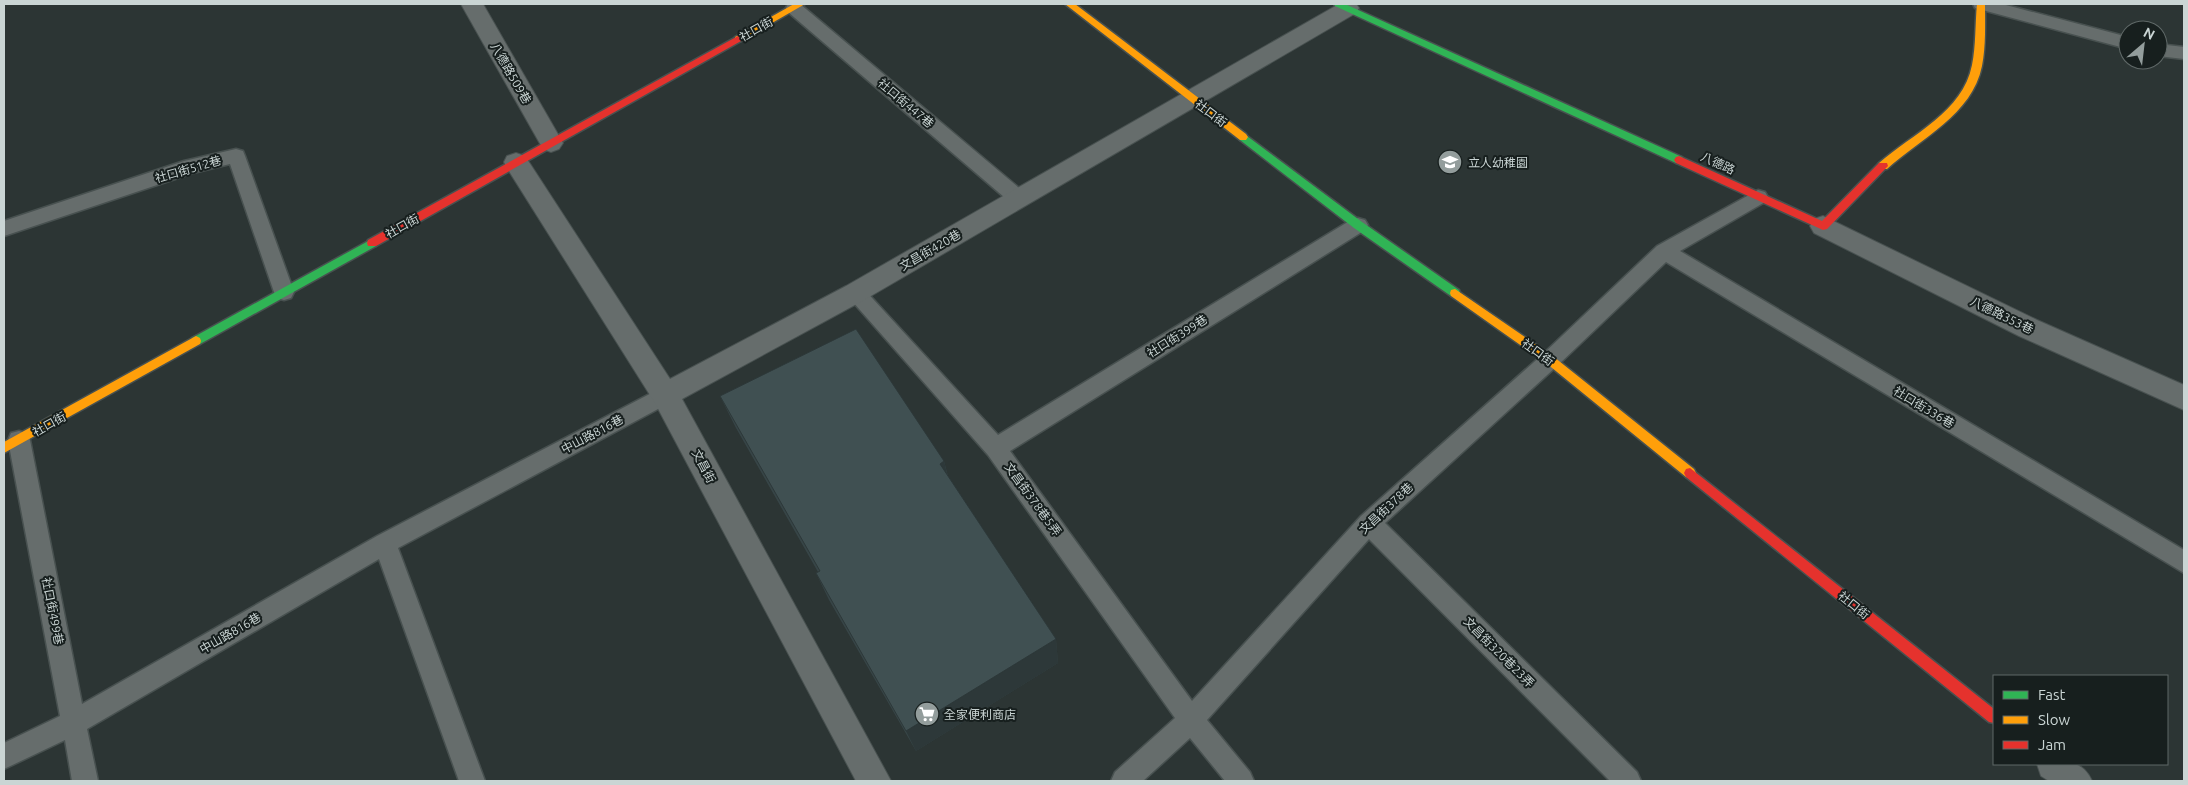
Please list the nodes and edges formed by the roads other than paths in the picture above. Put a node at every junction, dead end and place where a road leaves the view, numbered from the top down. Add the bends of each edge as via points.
1 (472, 4) edge
2 (1069, 4) edge
3 (1981, 4) edge
4 (798, 6) edge
5 (1343, 6) edge
6 (2118, 40) edge
7 (2168, 51) edge
8 (2184, 53) edge
9 (1190, 98) junction
10 (550, 143) junction
11 (516, 162) junction
12 (1758, 197) junction
13 (1018, 198) junction
14 (1358, 224) junction
15 (1823, 226) junction
16 (4, 229) edge
17 (1664, 251) junction
18 (284, 292) junction
19 (855, 293) junction
20 (1550, 360) junction
21 (665, 395) junction
22 (2184, 398) edge
23 (12, 444) edge
24 (996, 448) junction
25 (1369, 523) junction
26 (385, 543) junction
27 (2184, 562) edge
28 (1993, 716) edge
29 (1191, 720) junction
30 (75, 722) junction
31 (4, 756) edge
32 (2054, 765) edge
33 (85, 781) edge
34 (472, 781) edge
35 (874, 781) edge
36 (1124, 781) edge
37 (1241, 781) edge
38 (1628, 781) edge
39 (2075, 781) edge

1 - 10 street, 八德路509巷
2 - 9 street, 社口街
3 - 6 lane
3 - 15 street via 1977,68 1966,95 1957,107 1895,154
4 - 10 street, 社口街
4 - 13 lane, 社口街447巷
5 - 9 street, 文昌街420巷
5 - 12 street, 八德路
7 - 8 lane
9 - 13 street, 文昌街420巷
9 - 14 street, 社口街
10 - 11 street, 社口街
11 - 18 street, 社口街
11 - 21 street, 文昌街
12 - 15 street, 八德路
12 - 17 lane, 文昌街378巷
13 - 19 street, 文昌街420巷
14 - 20 street, 社口街
14 - 24 lane, 社口街399巷
15 - 22 street, 八德路353巷 via 2028,328
16 - 18 lane, 社口街512巷 via 191,166 236,156
17 - 20 lane, 文昌街378巷
17 - 27 lane, 社口街336巷
18 - 23 street, 社口街
19 - 21 street, 文昌街420巷
19 - 24 lane, 文昌街378巷5弄
20 - 25 lane, 文昌街378巷
20 - 28 street, 社口街
21 - 26 lane, 中山路816巷
21 - 35 street, 文昌街
23 - 30 lane, 社口街499巷
24 - 29 lane, 文昌街378巷5弄
25 - 29 lane, 文昌街378巷
25 - 38 lane, 文昌街320巷23弄
26 - 30 lane, 中山路816巷
26 - 34 lane
29 - 36 lane, 文昌街378巷
29 - 37 lane, 文昌街378巷5弄
30 - 31 lane, 中山路816巷
30 - 33 lane, 社口街499巷
32 - 39 street

